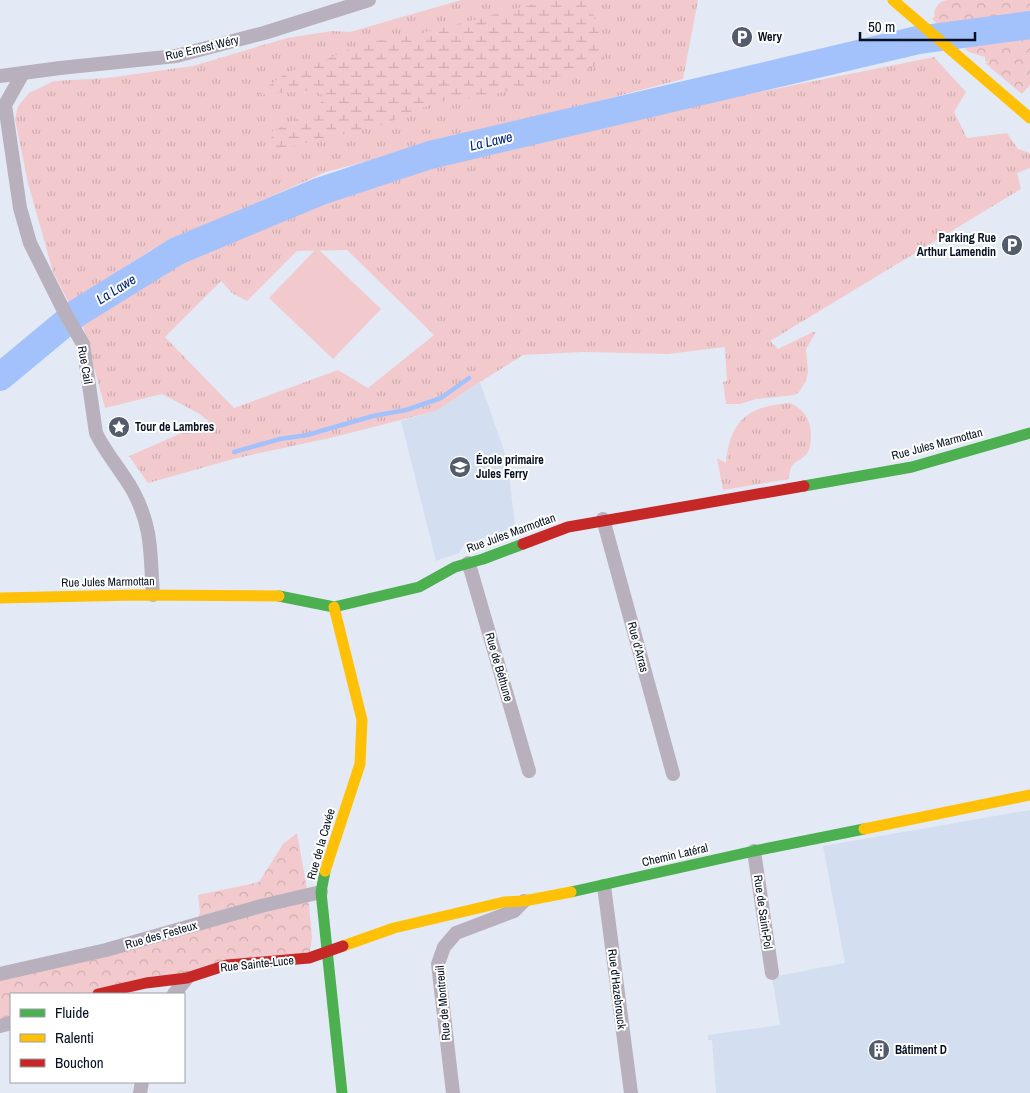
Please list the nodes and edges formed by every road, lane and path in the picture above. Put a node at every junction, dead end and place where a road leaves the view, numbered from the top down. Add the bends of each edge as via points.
1 (369, 0) edge
2 (894, 0) edge
3 (23, 74) junction
4 (0, 76) edge
5 (2, 103) edge
6 (1030, 118) edge
7 (1030, 433) edge
8 (603, 519) junction
9 (468, 563) junction
10 (154, 595) junction
11 (0, 598) edge
12 (334, 607) junction
13 (529, 771) dead end
14 (673, 774) dead end
15 (1030, 795) edge
16 (754, 851) junction
17 (604, 886) junction
18 (321, 892) junction
19 (524, 901) junction
20 (329, 952) junction
21 (772, 972) dead end
22 (0, 974) edge
23 (187, 978) junction
24 (102, 993) edge
25 (175, 993) edge
26 (342, 1093) edge
27 (453, 1093) edge
28 (631, 1093) edge

1 - 3 street, Rue Ernest Wéry via 176,56
2 - 6 street
3 - 4 street, Rue Ernest Wéry
3 - 5 street, Rue Cail
5 - 10 street, Rue Cail via 24,226 83,344 96,433 133,490 146,519 152,552
7 - 8 street, Rue Jules Marmottan via 912,467
8 - 9 street, Rue Jules Marmottan via 568,527
8 - 14 street, Rue d'Arras
9 - 12 street, Rue Jules Marmottan via 419,587
9 - 13 street, Rue de Béthune
10 - 11 street, Rue Jules Marmottan
10 - 12 street, Rue Jules Marmottan via 282,596
12 - 18 street, Rue de la Cavée via 362,720 360,764 324,873
15 - 16 street, Chemin Latéral
16 - 17 street, Chemin Latéral
16 - 21 street, Rue de Saint-Pol
17 - 19 street, Chemin Latéral
17 - 28 street, Rue d'Hazebrouck
18 - 20 street, Rue de la Cavée
18 - 22 street, Rue des Festeux via 106,950
19 - 20 street, Chemin Latéral via 504,902 394,928
19 - 27 street, Rue de Montreuil via 514,911 456,934 444,947 438,964
20 - 23 street, Rue Sainte-Luce via 309,958 226,965
20 - 26 street, Rue de la Cavée
23 - 24 street, Rue Sainte-Luce
23 - 25 street

